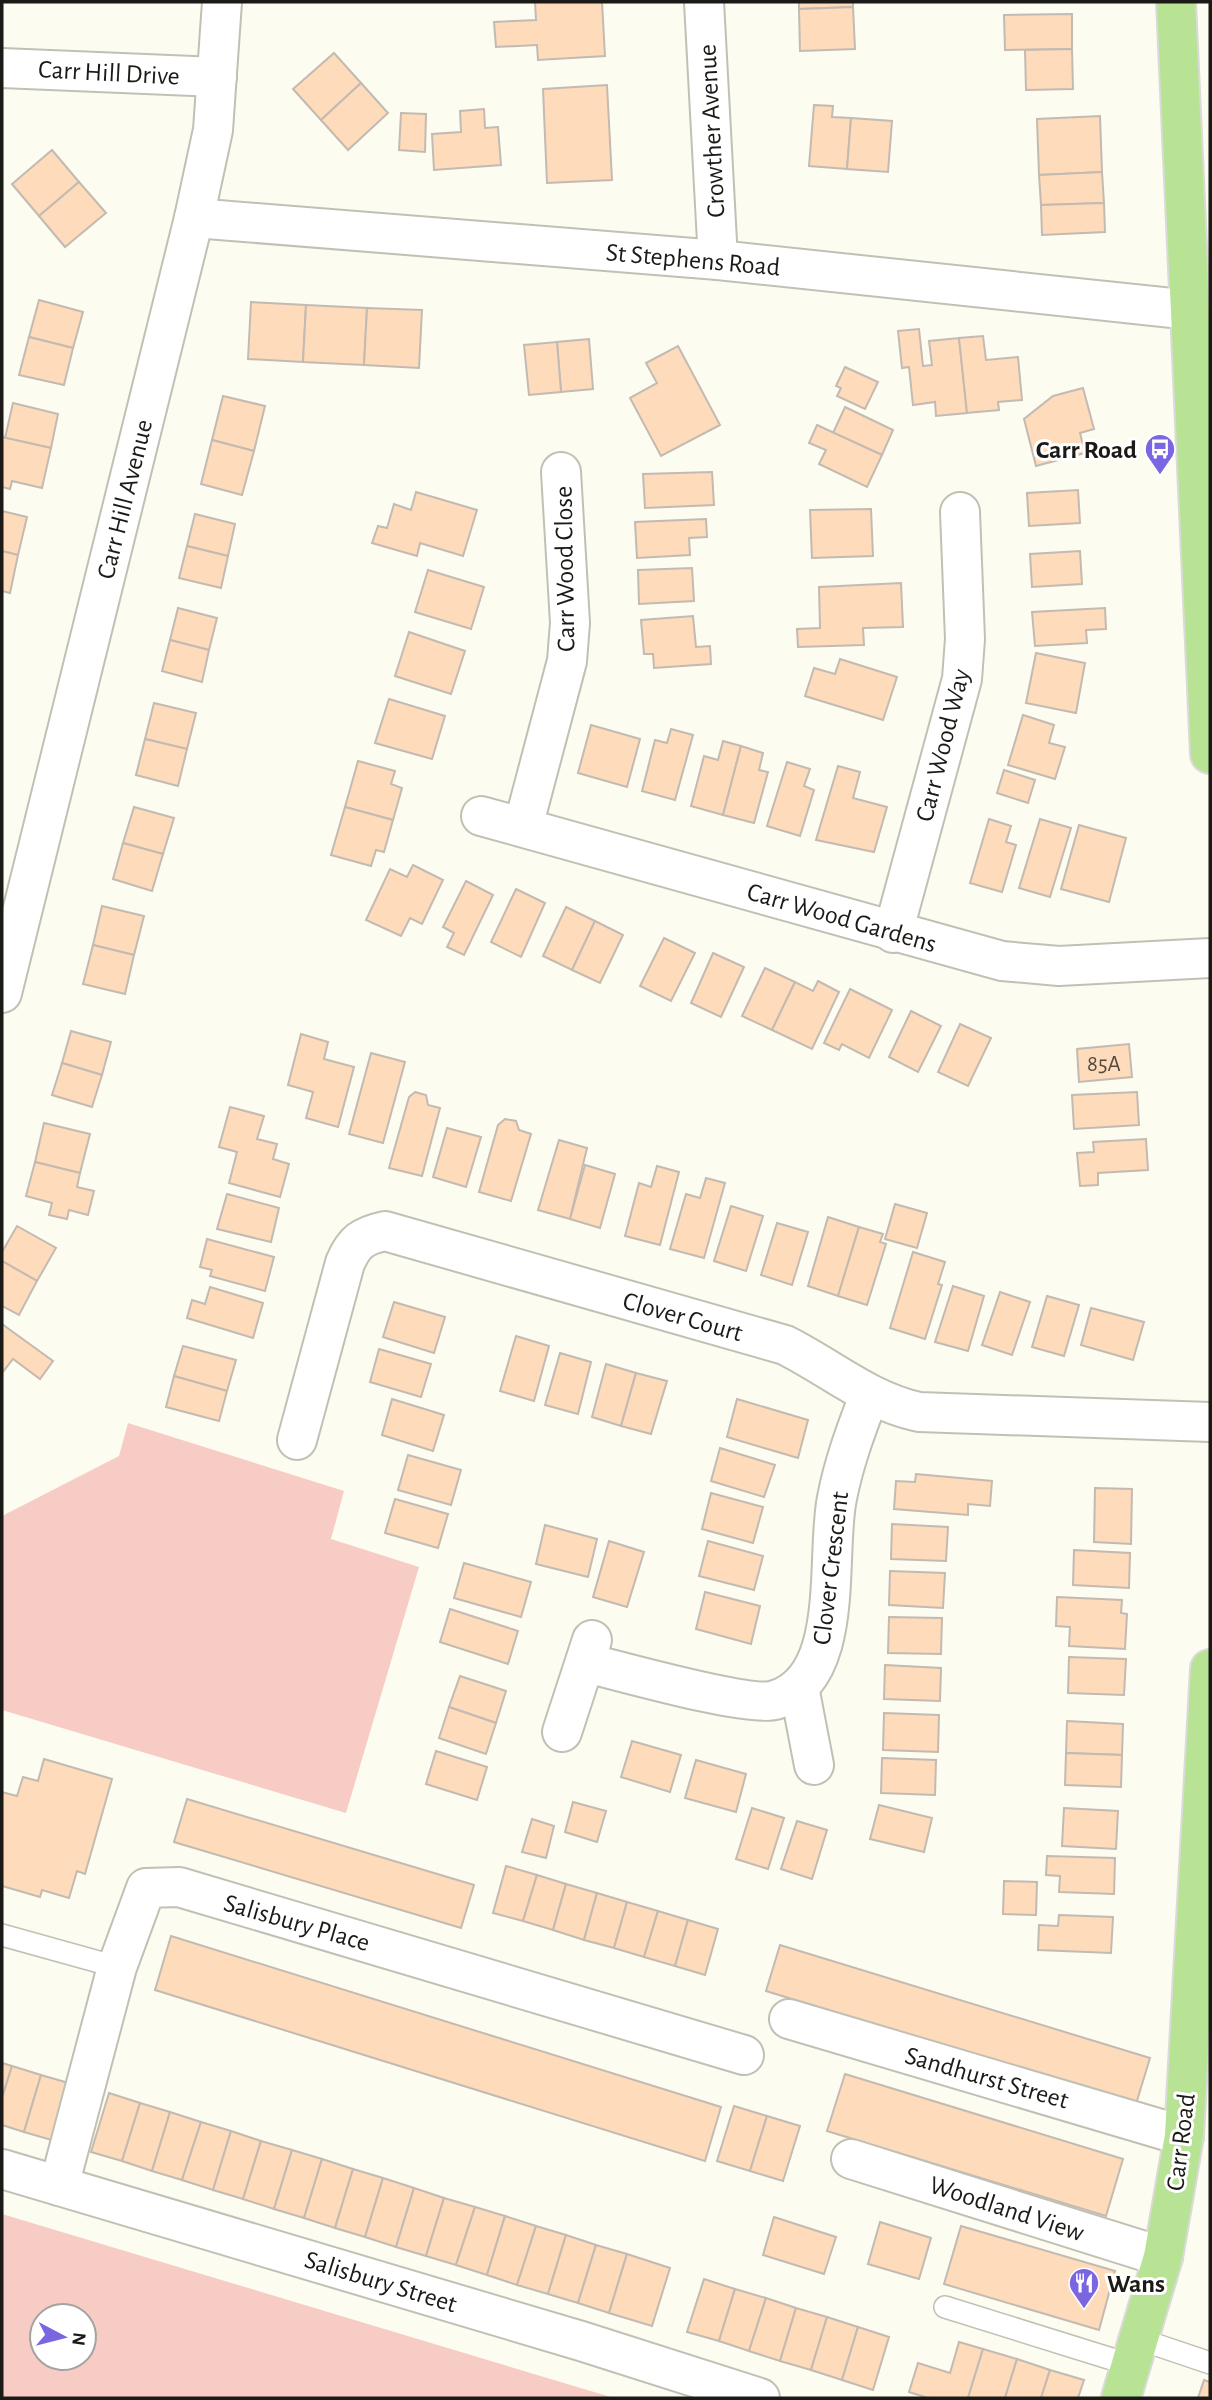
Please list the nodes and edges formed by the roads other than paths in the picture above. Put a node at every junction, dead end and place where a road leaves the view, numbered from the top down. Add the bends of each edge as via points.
1 (222, 2) edge
2 (704, 2) edge
3 (1176, 2) edge
4 (2, 68) edge
5 (217, 77) junction
6 (194, 218) junction
7 (718, 260) junction
8 (1191, 310) junction
9 (561, 472) dead end
10 (960, 512) dead end
11 (1210, 754) edge
12 (481, 816) dead end
13 (523, 827) junction
14 (893, 933) junction
15 (1210, 958) edge
16 (2, 993) edge
17 (869, 1396) junction
18 (1210, 1422) edge
19 (297, 1440) dead end
20 (1210, 1669) edge
21 (799, 1687) junction
22 (562, 1732) dead end
23 (1208, 1756) edge
24 (814, 1765) dead end
25 (1205, 1886) edge
26 (2, 1935) edge
27 (117, 1967) junction
28 (789, 2019) dead end
29 (744, 2055) dead end
30 (1184, 2136) junction
31 (851, 2158) dead end
32 (2, 2169) edge
33 (60, 2186) junction
34 (1163, 2258) junction
35 (945, 2307) dead end
36 (1210, 2363) edge
37 (1131, 2367) edge
38 (760, 2398) edge

1 - 5 street, Carr Hill Avenue
2 - 7 street, Crowther Avenue
3 - 8 main road
4 - 5 street, Carr Hill Drive
5 - 6 street, Carr Hill Avenue via 213,131
6 - 7 street, St Stephens Road
6 - 16 street, Carr Hill Avenue
7 - 8 street, St Stephens Road
8 - 11 main road
9 - 13 street, Carr Wood Close via 570,623 567,661
10 - 14 street, Carr Wood Way via 962,679
12 - 13 street, Carr Wood Gardens
13 - 14 street, Carr Wood Gardens
14 - 15 street, Carr Wood Gardens via 1002,961 1059,966
17 - 18 street, Clover Court via 919,1412
17 - 19 street, Clover Court via 785,1345 385,1231 366,1235 353,1245 345,1263
17 - 21 street, Clover Crescent via 836,1500 827,1626 818,1662
20 - 23 main road, Carr Road
21 - 22 street via 774,1701 744,1699 590,1651
21 - 24 street
23 - 25 main road, Carr Road
25 - 30 main road, Carr Road
26 - 27 lane
27 - 29 street, Salisbury Place via 146,1888 178,1887
27 - 33 street, Salisbury Place
28 - 30 street, Sandhurst Street
30 - 34 main road, Carr Road
31 - 34 street, Woodland View
32 - 33 street, Salisbury Street
33 - 38 street, Salisbury Street
34 - 37 main road, Carr Road
35 - 37 lane
36 - 37 lane

